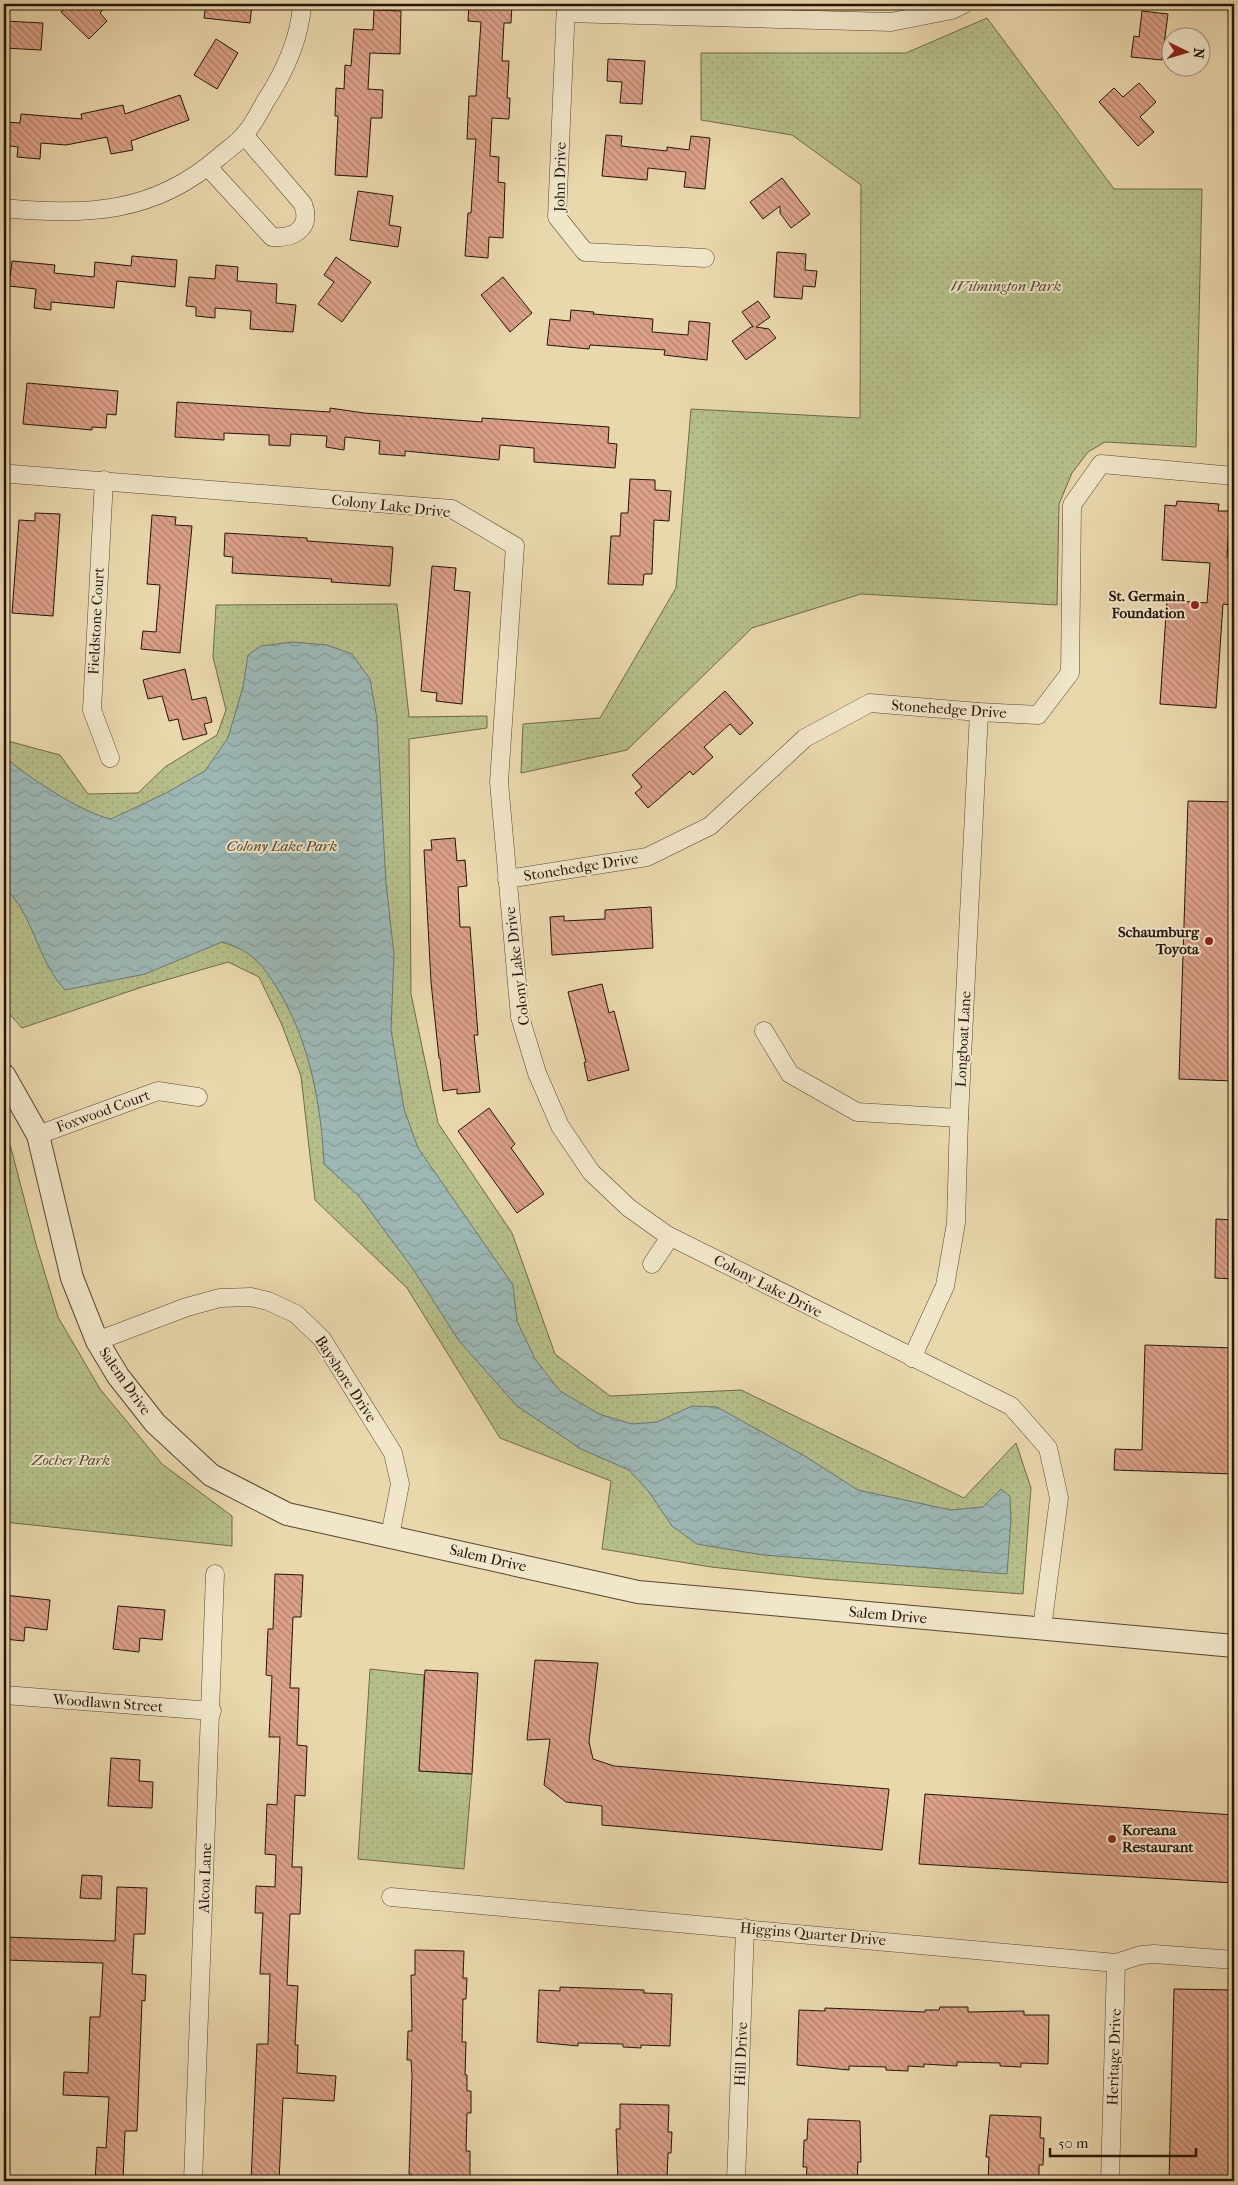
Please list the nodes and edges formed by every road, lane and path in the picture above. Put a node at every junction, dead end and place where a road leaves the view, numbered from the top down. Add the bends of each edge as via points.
1 (302, 4) edge
2 (964, 4) edge
3 (566, 9) edge
4 (813, 12) edge
5 (244, 135) junction
6 (208, 167) junction
7 (4, 208) edge
8 (705, 258) dead end
9 (4, 476) edge
10 (1234, 476) edge
11 (104, 480) junction
12 (979, 712) junction
13 (110, 758) dead end
14 (507, 879) junction
15 (764, 1031) dead end
16 (4, 1075) edge
17 (198, 1097) dead end
18 (959, 1118) junction
19 (38, 1135) junction
20 (670, 1237) junction
21 (652, 1264) dead end
22 (98, 1341) junction
23 (912, 1358) junction
24 (390, 1536) junction
25 (215, 1574) dead end
26 (1042, 1628) junction
27 (1234, 1646) edge
28 (4, 1695) edge
29 (212, 1711) junction
30 (391, 1897) dead end
31 (745, 1928) junction
32 (1234, 1960) edge
33 (1116, 1962) junction
34 (193, 2181) edge
35 (736, 2181) edge
36 (1110, 2181) edge

1 - 5 street via 302,18 283,75
2 - 4 street via 952,10 891,22
3 - 4 street
3 - 8 street, John Drive via 557,217 585,252
5 - 6 street
5 - 6 street via 303,204 306,213 304,223 296,234 272,237
6 - 7 street via 159,195 98,211 70,213
9 - 11 street, Colony Lake Drive
10 - 12 street, Stonehedge Drive via 1101,464 1072,506 1070,673 1038,715
11 - 13 street, Fieldstone Court via 92,710
11 - 14 street, Colony Lake Drive via 452,509 515,546 499,782
12 - 14 street, Stonehedge Drive via 870,703 805,738 710,826 647,857
12 - 18 street, Longboat Lane
14 - 20 street, Colony Lake Drive via 520,1017 537,1073 560,1126 591,1172 629,1208
15 - 18 street via 790,1074 857,1112
16 - 19 street, Salem Drive
17 - 19 street, Foxwood Court via 158,1091
18 - 23 street, Longboat Lane via 956,1223 945,1286
19 - 22 street, Salem Drive via 72,1278
20 - 21 street
20 - 23 street, Colony Lake Drive
22 - 24 street, Salem Drive via 118,1376 154,1423 211,1475 287,1514
22 - 24 street, Bayshore Drive via 220,1298 251,1297 296,1314 322,1339 393,1453 400,1484
23 - 26 street, Colony Lake Drive via 1011,1406 1048,1448 1059,1498
24 - 26 street, Salem Drive via 638,1592
25 - 29 street, Alcoa Lane
26 - 27 street, Salem Drive
28 - 29 street, Woodlawn Street
29 - 34 street, Alcoa Lane
30 - 31 street, Higgins Quarter Drive
31 - 33 street, Higgins Quarter Drive
31 - 35 street, Hill Drive
32 - 33 street, Higgins Quarter Drive via 1154,1954
33 - 36 street, Heritage Drive

